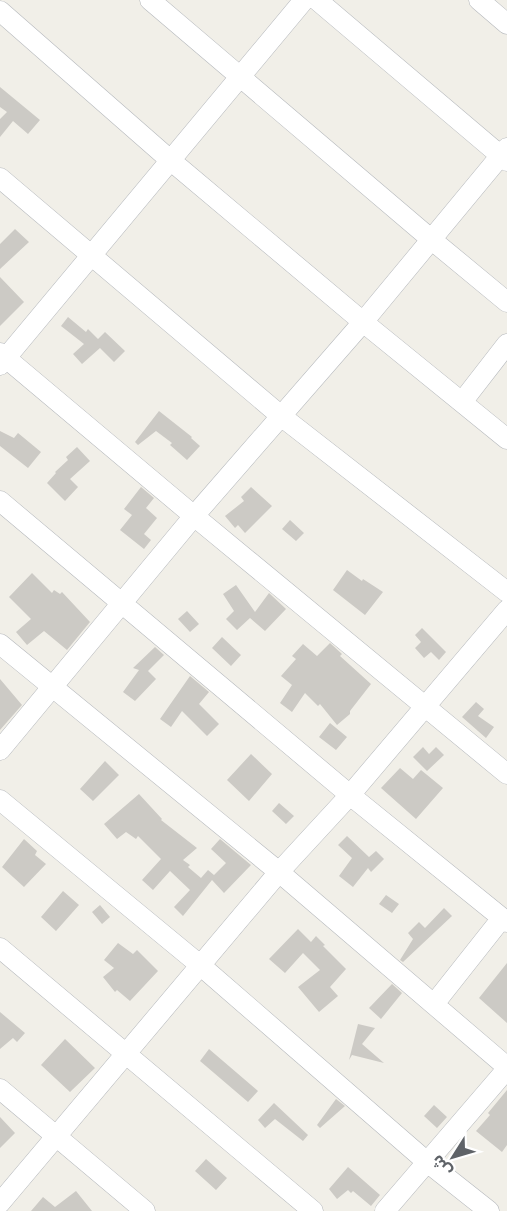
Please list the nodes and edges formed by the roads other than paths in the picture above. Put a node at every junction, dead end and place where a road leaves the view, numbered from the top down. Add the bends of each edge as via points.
1 (150, 0) edge
2 (303, 0) edge
3 (317, 0) edge
4 (479, 0) edge
5 (0, 11) edge
6 (507, 24) edge
7 (240, 77) junction
8 (505, 155) edge
9 (169, 159) junction
10 (0, 178) edge
11 (432, 240) junction
12 (90, 255) junction
13 (507, 302) edge
14 (363, 322) junction
15 (507, 344) edge
16 (2, 359) edge
17 (462, 402) junction
18 (281, 416) junction
19 (507, 439) edge
20 (0, 501) edge
21 (194, 516) junction
22 (507, 592) edge
23 (122, 603) junction
24 (507, 610) edge
25 (0, 644) edge
26 (50, 687) junction
27 (426, 706) junction
28 (0, 750) edge
29 (507, 774) edge
30 (350, 795) junction
31 (0, 801) edge
32 (279, 872) junction
33 (505, 920) edge
34 (0, 948) edge
35 (200, 965) junction
36 (434, 1004) junction
37 (126, 1054) junction
38 (507, 1068) edge
39 (0, 1089) edge
40 (56, 1136) junction
41 (427, 1162) junction
42 (0, 1203) edge
43 (145, 1211) edge
44 (314, 1211) edge
45 (385, 1211) edge
46 (489, 1211) edge

1 - 7 street
2 - 7 street
3 - 8 street
4 - 6 street
5 - 9 street
7 - 9 street
7 - 11 street
8 - 11 street
9 - 12 street
9 - 14 street
10 - 12 street
11 - 13 street
11 - 14 street
12 - 16 street
12 - 18 street
14 - 17 street
14 - 18 street
15 - 17 street
16 - 21 street
17 - 19 street
18 - 21 street
18 - 22 street
20 - 23 street
21 - 23 street
21 - 27 street
23 - 26 street
23 - 30 street
24 - 27 street
25 - 26 street
26 - 28 street
26 - 32 street
27 - 29 street
27 - 30 street
30 - 32 street
30 - 33 street
31 - 35 street
32 - 35 street
32 - 36 street
33 - 36 street
34 - 37 street
35 - 37 street
35 - 41 street
36 - 38 street
37 - 40 street
37 - 44 street
38 - 41 street
39 - 40 street
40 - 42 street
40 - 43 street
41 - 45 street
41 - 46 street

